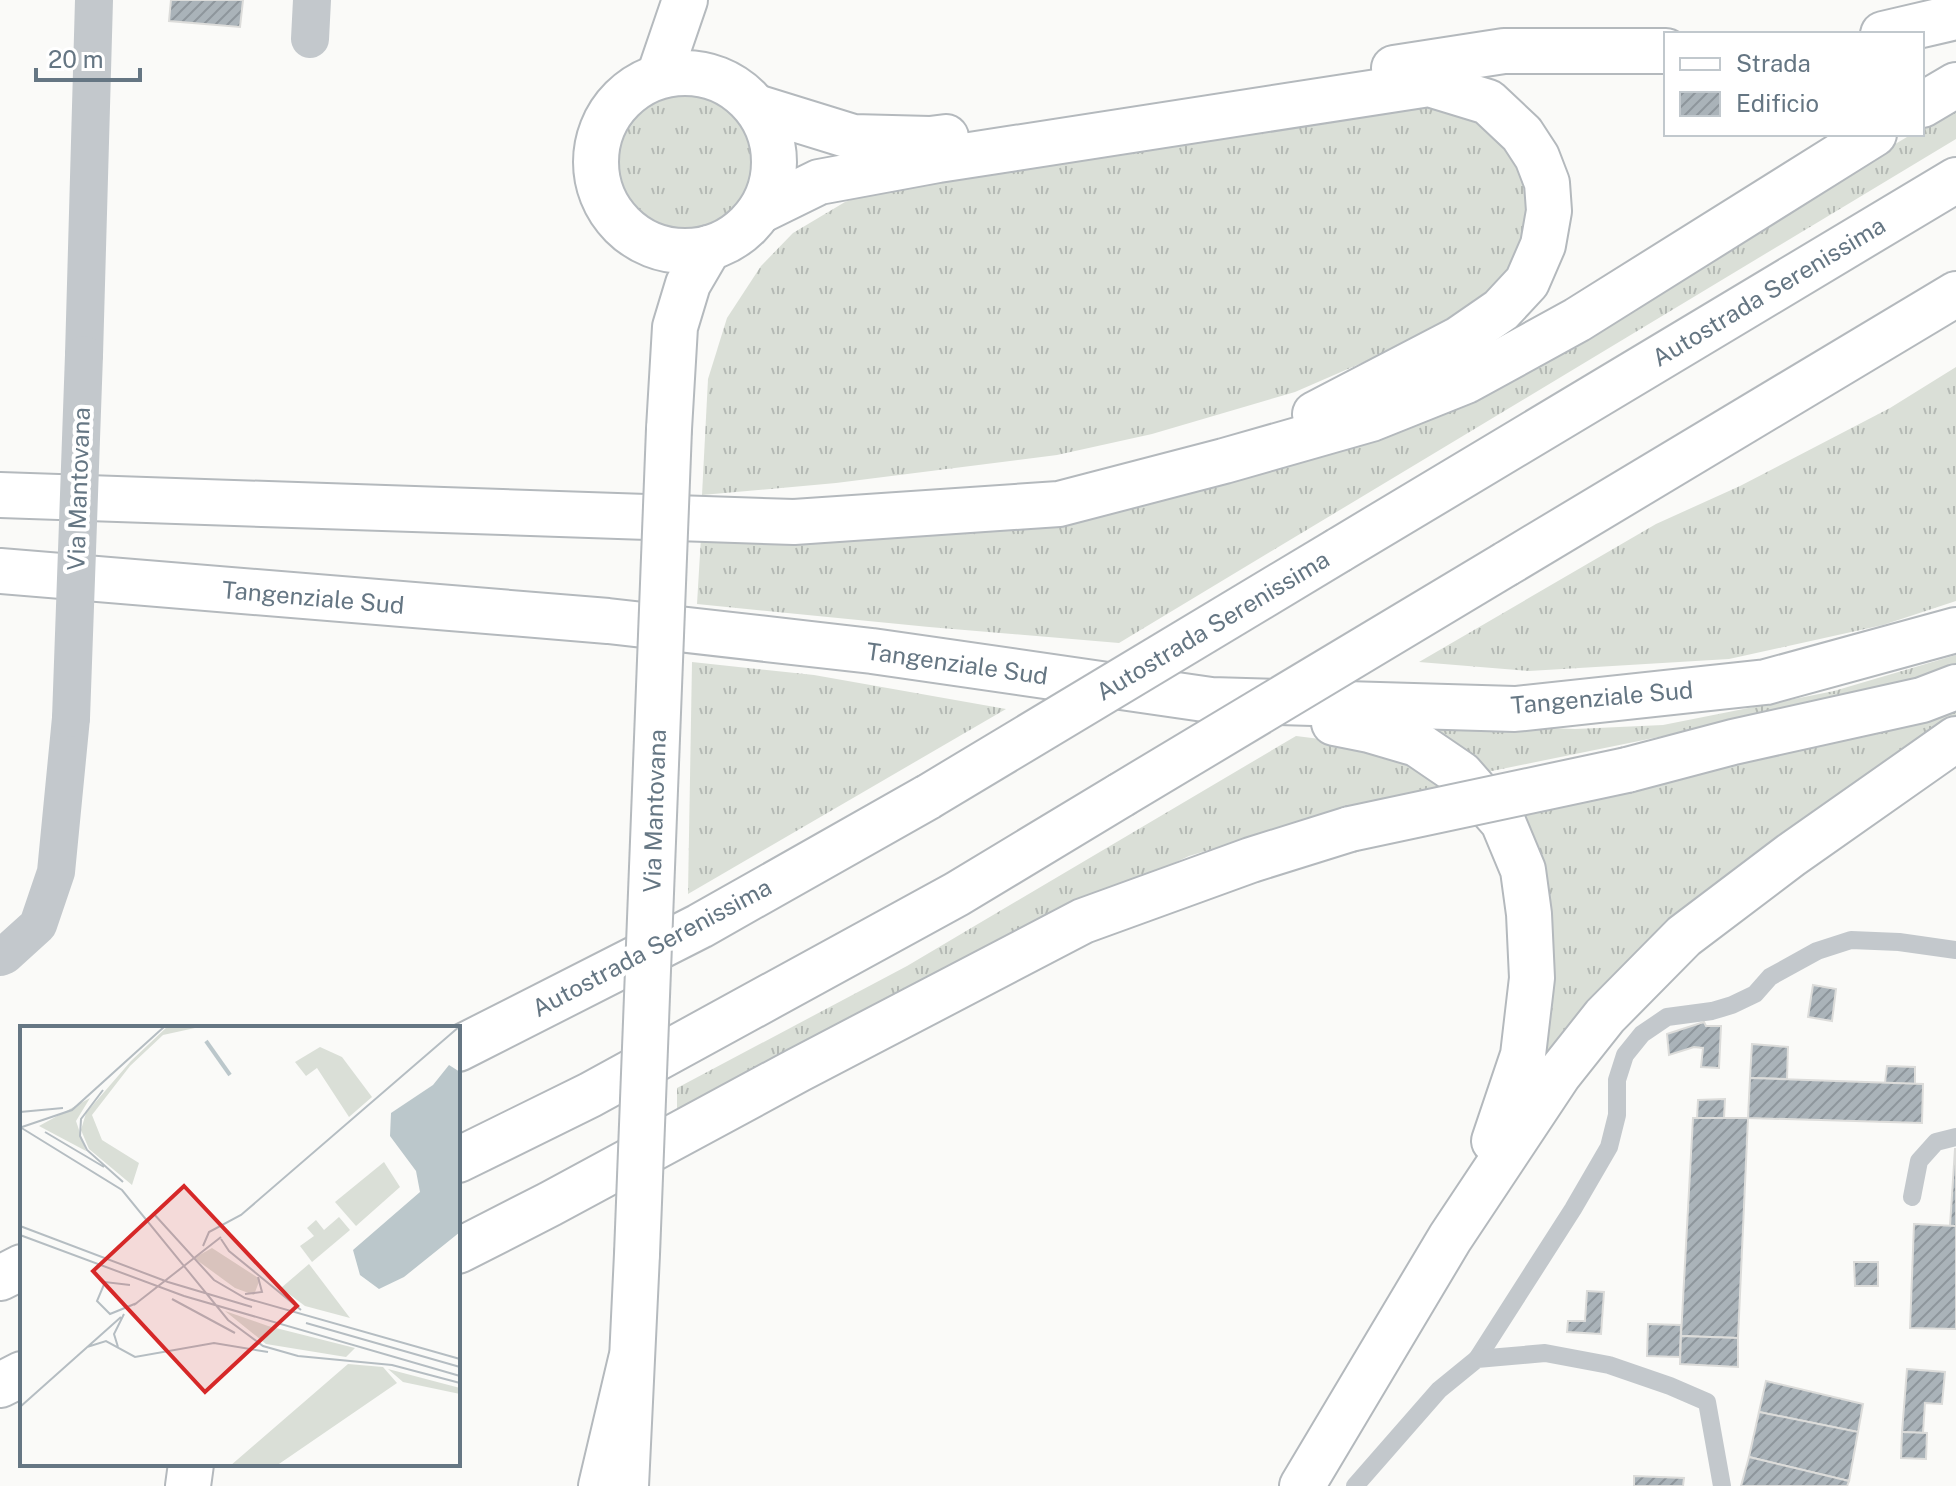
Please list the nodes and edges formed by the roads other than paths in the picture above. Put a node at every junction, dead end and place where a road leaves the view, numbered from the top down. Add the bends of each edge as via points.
1 (94, 0) edge
2 (312, 0) edge
3 (685, 2) edge
4 (1956, 17) edge
5 (1892, 32) edge
6 (310, 39) dead end
7 (1664, 51) edge
8 (702, 74) junction
9 (659, 76) junction
10 (1956, 85) edge
11 (1924, 104) edge
12 (756, 107) junction
13 (1871, 136) edge
14 (1956, 180) edge
15 (760, 211) junction
16 (647, 242) junction
17 (709, 248) junction
18 (1956, 294) edge
19 (675, 327) junction
20 (1224, 461) junction
21 (0, 495) edge
22 (0, 571) edge
23 (1956, 630) edge
24 (1956, 687) edge
25 (1211, 700) junction
26 (1956, 739) edge
27 (1956, 950) edge
28 (0, 957) edge
29 (460, 1048) edge
30 (1956, 1137) edge
31 (460, 1159) edge
32 (1912, 1197) dead end
33 (1450, 1238) junction
34 (460, 1250) edge
35 (20, 1268) edge
36 (0, 1278) edge
37 (631, 1359) junction
38 (1477, 1359) junction
39 (20, 1375) edge
40 (0, 1385) edge
41 (191, 1466) edge
42 (188, 1486) edge
43 (601, 1486) edge
44 (626, 1486) edge
45 (1302, 1486) edge
46 (1355, 1486) edge
47 (1722, 1486) edge

1 - 28 street, Via Mantovana, bridge via 71,718 56,872 38,925
2 - 6 street
3 - 8 main road
3 - 9 main road
4 - 5 main road
7 - 12 main road via 1504,51 930,139 853,137
8 - 9 main road, Via Mantovana
8 - 12 main road, Via Mantovana via 722,80
9 - 16 main road, Via Mantovana via 623,98 600,134 597,156 597,177 614,215
10 - 11 main road
12 - 15 main road, Via Mantovana via 767,125 774,169
13 - 20 main road via 1577,320 1466,381 1371,419
14 - 29 main road, Autostrada Serenissima, bridge via 928,797 700,926
15 - 17 main road, Via Mantovana via 738,233
15 - 20 main road via 819,182 1429,84 1488,102 1522,134 1547,183 1543,245 1527,282 1501,310 1459,339
16 - 17 main road, Via Mantovana via 667,249
16 - 19 main road, Via Mantovana
17 - 19 main road, Via Mantovana via 688,284
18 - 31 main road, bridge via 957,894 590,1095
19 - 37 main road, Via Mantovana, bridge
20 - 21 main road via 1059,504 794,522
22 - 25 main road, Tangenziale Sud via 608,621 872,651
23 - 25 main road, Tangenziale Sud via 1766,682 1515,709
24 - 34 main road, bridge via 1922,700 1627,770 1350,829 1083,921
25 - 33 main road via 1417,744 1461,774 1503,822 1523,870 1529,914 1532,978 1523,1055 1490,1151
26 - 33 main road via 1684,936 1605,1016 1559,1074
27 - 38 lane via 1851,940 1817,951 1732,1005 1667,1017 1642,1034 1625,1055 1617,1080 1617,1115 1609,1147
30 - 32 lane via 1936,1142 1919,1161
33 - 45 main road
35 - 36 main road
37 - 43 main road
37 - 44 main road, Via Mantovana
38 - 46 lane via 1439,1390
38 - 47 lane via 1545,1353 1609,1365 1707,1402
39 - 40 main road
41 - 42 main road

